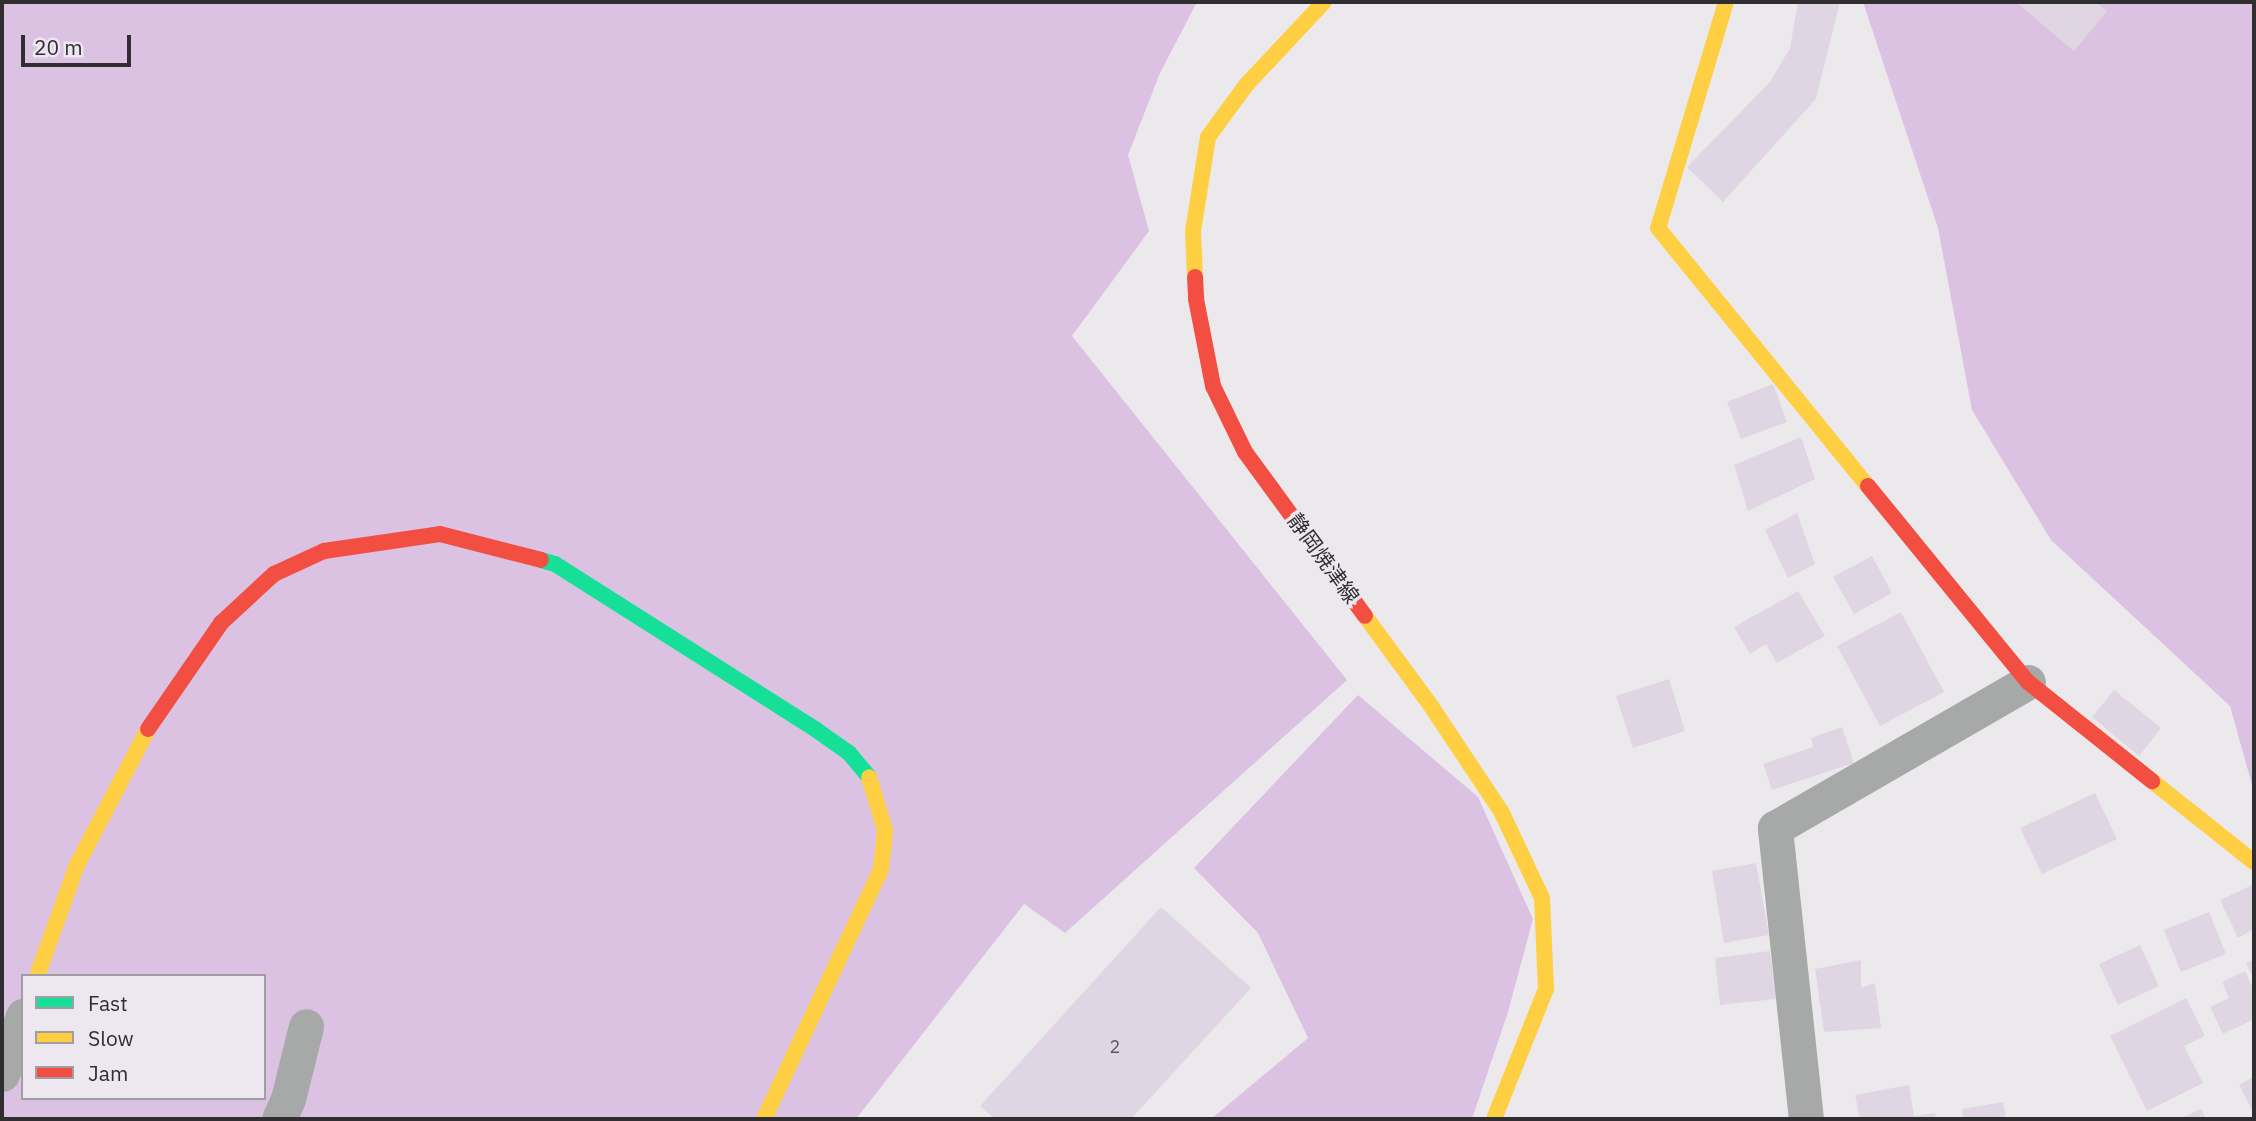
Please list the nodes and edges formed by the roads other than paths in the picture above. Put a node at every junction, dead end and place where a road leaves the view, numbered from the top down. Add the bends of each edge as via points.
1 (1324, 2) edge
2 (1726, 2) edge
3 (2028, 682) junction
4 (2254, 862) edge
5 (38, 974) edge
6 (21, 1022) edge
7 (306, 1026) dead end
8 (2, 1074) edge
9 (279, 1119) edge
10 (764, 1119) edge
11 (1494, 1119) edge
12 (1806, 1119) edge

1 - 11 street, 静岡焼津線 via 1247,84 1208,137 1193,230 1196,299 1213,386 1245,452 1431,706 1502,813 1542,898 1546,989
2 - 3 street via 1658,228
3 - 4 street
3 - 12 street via 1776,828
5 - 10 street via 77,865 142,740 221,623 274,573 324,551 440,534 555,564 815,729 849,753 869,777 885,830 881,869
6 - 8 street
7 - 9 street

